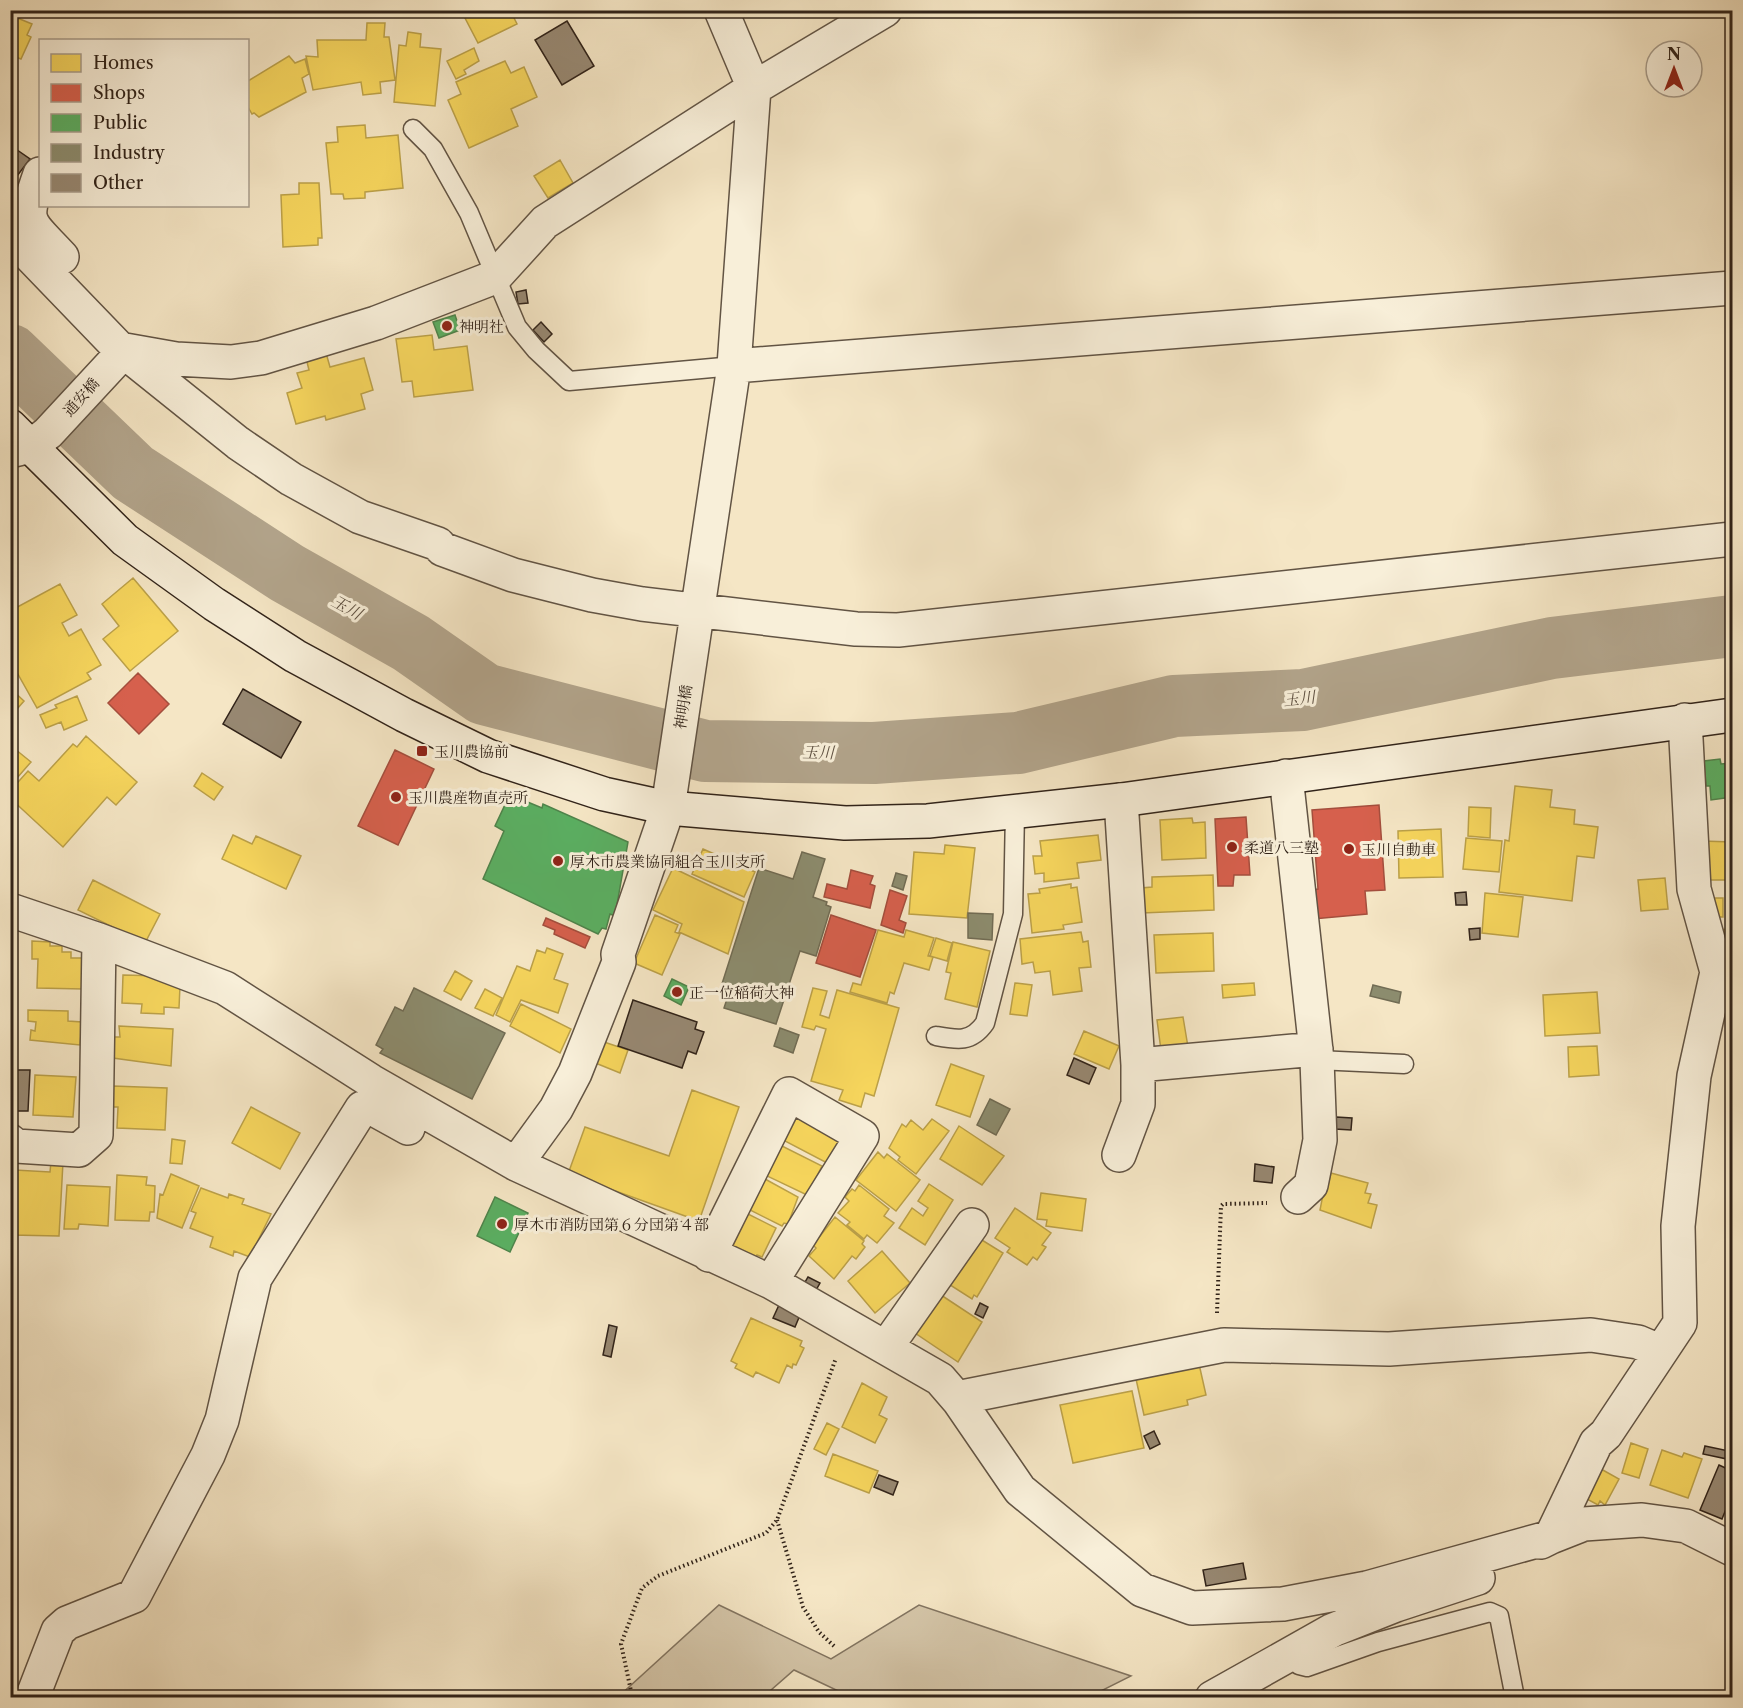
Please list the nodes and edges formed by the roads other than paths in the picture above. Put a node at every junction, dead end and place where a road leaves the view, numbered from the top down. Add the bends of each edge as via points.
1 (721, 10) edge
2 (885, 10) edge
3 (754, 88) junction
4 (413, 129) dead end
5 (39, 177) edge
6 (10, 236) edge
7 (495, 277) junction
8 (1732, 288) edge
9 (119, 355) junction
10 (734, 366) junction
11 (25, 439) edge
12 (1732, 539) edge
13 (696, 618) junction
14 (1732, 715) edge
15 (1684, 720) junction
16 (1286, 776) junction
17 (669, 798) junction
18 (1122, 800) junction
19 (1015, 811) junction
20 (11, 910) edge
21 (10, 918) edge
22 (99, 940) junction
23 (1725, 972) edge
24 (936, 1036) dead end
25 (1317, 1054) junction
26 (1404, 1064) dead end
27 (1138, 1065) junction
28 (469, 1138) junction
29 (10, 1141) edge
30 (1119, 1155) dead end
31 (516, 1164) junction
32 (1298, 1197) road end
33 (972, 1225) dead end
34 (709, 1255) junction
35 (771, 1282) junction
36 (887, 1346) junction
37 (1659, 1351) junction
38 (959, 1401) junction
39 (1551, 1537) junction
40 (1732, 1549) edge
41 (1290, 1656) junction
42 (32, 1698) edge
43 (1212, 1698) edge
44 (1515, 1698) edge

1 - 3 street
2 - 3 street
3 - 7 street via 545,222
3 - 10 street, 神明橋
4 - 7 lane via 433,149 469,213
5 - 9 street via 28,212 31,223 128,330
6 - 9 street via 117,346
7 - 9 street via 376,323 261,358 231,362
7 - 10 lane via 517,327 569,381
8 - 10 street
9 - 11 street, 通安橋
9 - 13 street via 291,479 360,517 513,575
10 - 13 street, 神明橋
11 - 17 street via 125,540 295,656 488,756 603,794
12 - 13 street via 898,630
13 - 17 street, 神明橋
14 - 15 street
15 - 16 street
15 - 23 street via 1694,888
16 - 18 street
16 - 25 street
17 - 19 street via 845,823 928,821
17 - 31 street, 神明橋 via 618,954 619,962 575,1073 556,1109
18 - 19 street
18 - 27 street
19 - 24 lane via 1012,914 985,1023 979,1033 965,1040
20 - 21 street
20 - 22 street
22 - 28 street via 225,988
22 - 29 street via 96,1135 80,1150 16,1146
23 - 37 street via 1694,1076 1678,1226 1680,1323
25 - 26 lane
25 - 27 street
25 - 32 street via 1320,1140 1311,1185
27 - 30 street via 1138,1104
28 - 31 street
28 - 42 street via 458,1150 442,1147 370,1107 362,1108 255,1278 222,1420 208,1455 134,1596 67,1623 58,1631
31 - 34 street
33 - 36 street
34 - 35 street
34 - 35 street via 789,1095 862,1136
35 - 36 street
36 - 38 street via 940,1378
37 - 38 street via 1638,1342 1591,1335 1389,1349 1224,1345 966,1396
37 - 39 street via 1606,1434 1596,1443
38 - 39 street via 1020,1490 1142,1590 1192,1608 1282,1604 1356,1590
39 - 40 street via 1584,1524 1642,1520 1686,1526
39 - 41 street via 1471,1582 1333,1630
41 - 43 street
41 - 44 lane via 1299,1665 1307,1666 1490,1612 1499,1616

